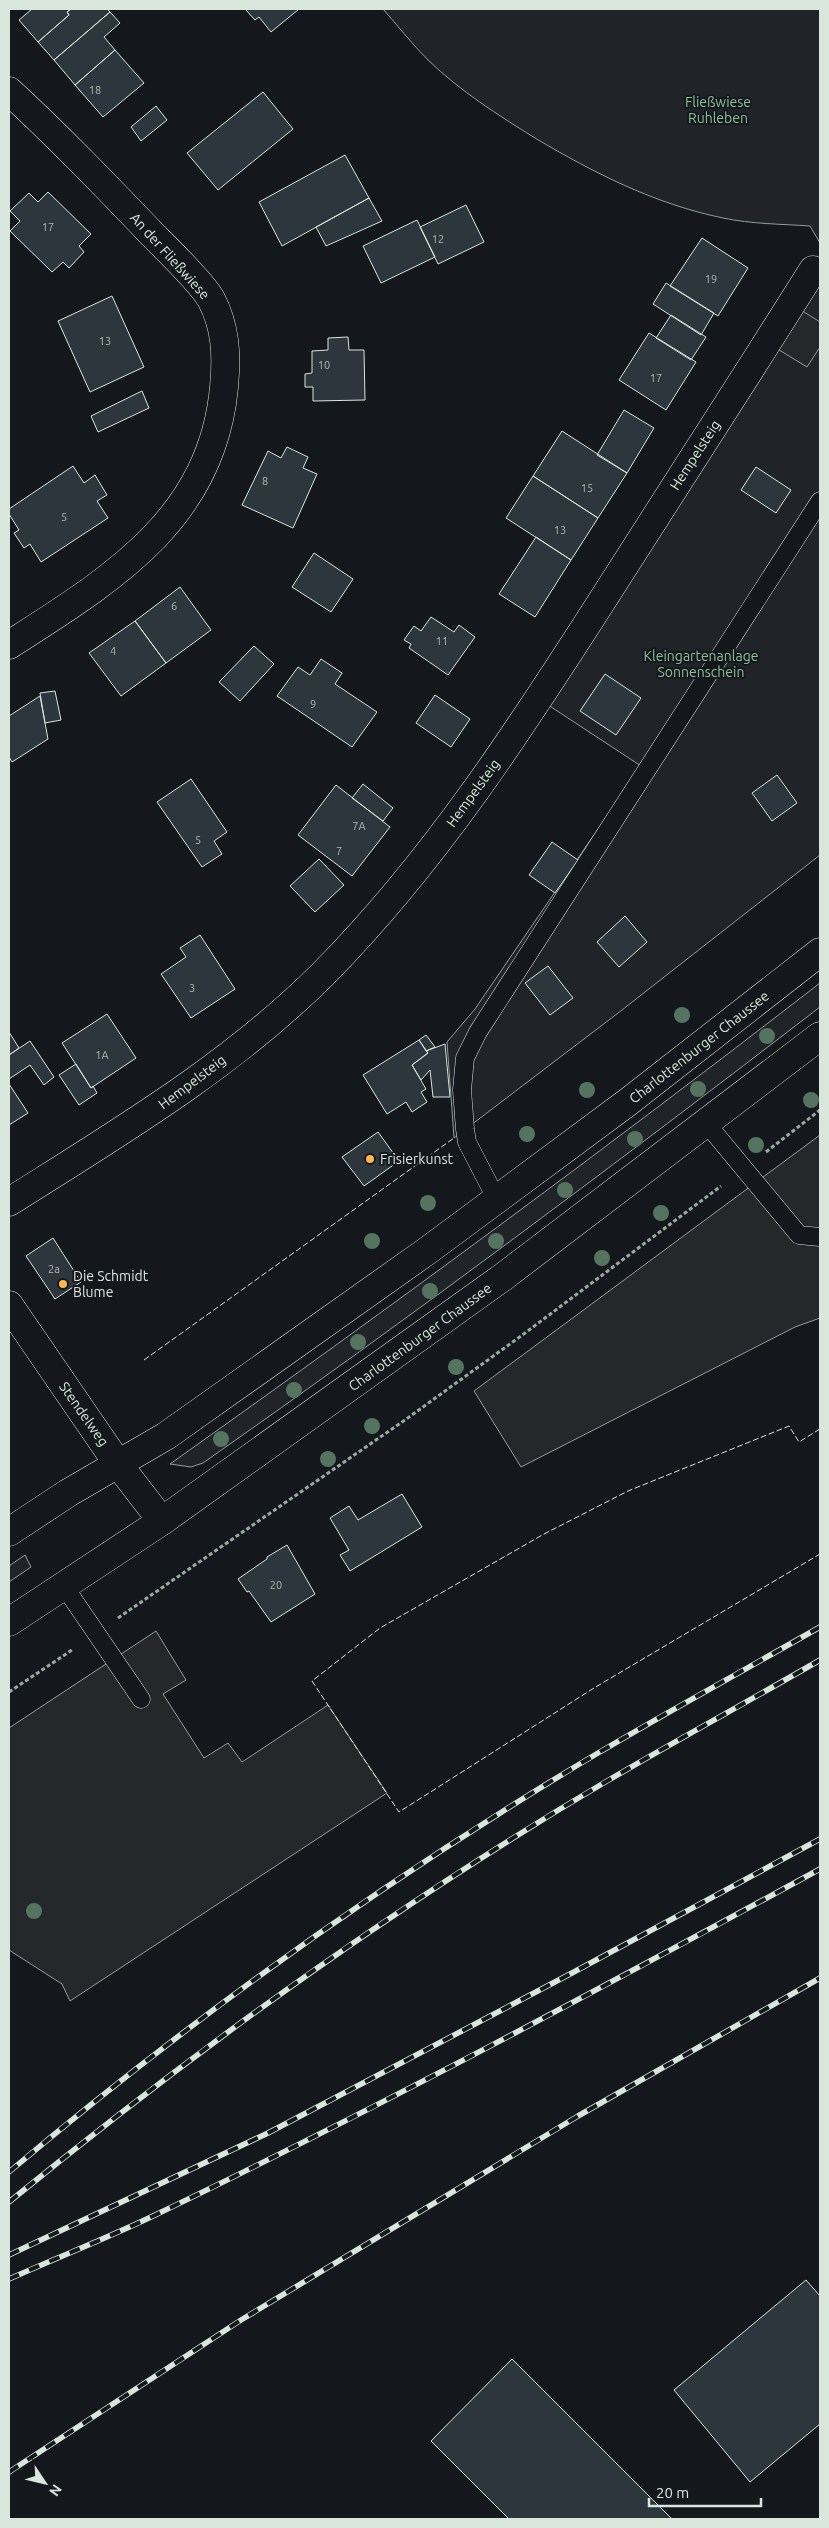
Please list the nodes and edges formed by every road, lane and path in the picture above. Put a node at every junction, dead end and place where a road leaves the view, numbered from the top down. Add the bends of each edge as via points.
1 (9, 91) edge
2 (813, 270) dead end
3 (820, 501) edge
4 (9, 645) edge
5 (820, 952) edge
6 (820, 1036) edge
7 (820, 1110) edge
8 (707, 1124) junction
9 (744, 1169) junction
10 (497, 1200) junction
11 (9, 1202) edge
12 (820, 1237) edge
13 (9, 1305) edge
14 (118, 1464) junction
15 (162, 1521) junction
16 (9, 1532) edge
17 (64, 1586) junction
18 (143, 1601) dead end
19 (9, 1622) edge
20 (141, 1699) dead end

1 - 4 street, An der Fließwiese via 94,173 210,298 222,324 225,348 221,419 209,455 192,488 169,520 105,582
2 - 11 street, Hempelsteig via 540,699 419,868 320,976 250,1038 149,1114
3 - 10 lane via 478,1032 465,1058 462,1090 467,1142
5 - 10 street, Charlottenburger Chaussee
6 - 8 street, Charlottenburger Chaussee
7 - 9 path
8 - 9 lane
8 - 15 street, Charlottenburger Chaussee via 503,1277
9 - 12 lane via 799,1235
9 - 18 path via 514,1342
10 - 14 street, Charlottenburger Chaussee via 174,1431
13 - 14 street, Stendelweg
14 - 15 street, Stendelweg
14 - 16 street, Charlottenburger Chaussee
15 - 17 street, Charlottenburger Chaussee
17 - 19 street, Charlottenburger Chaussee
17 - 20 lane

